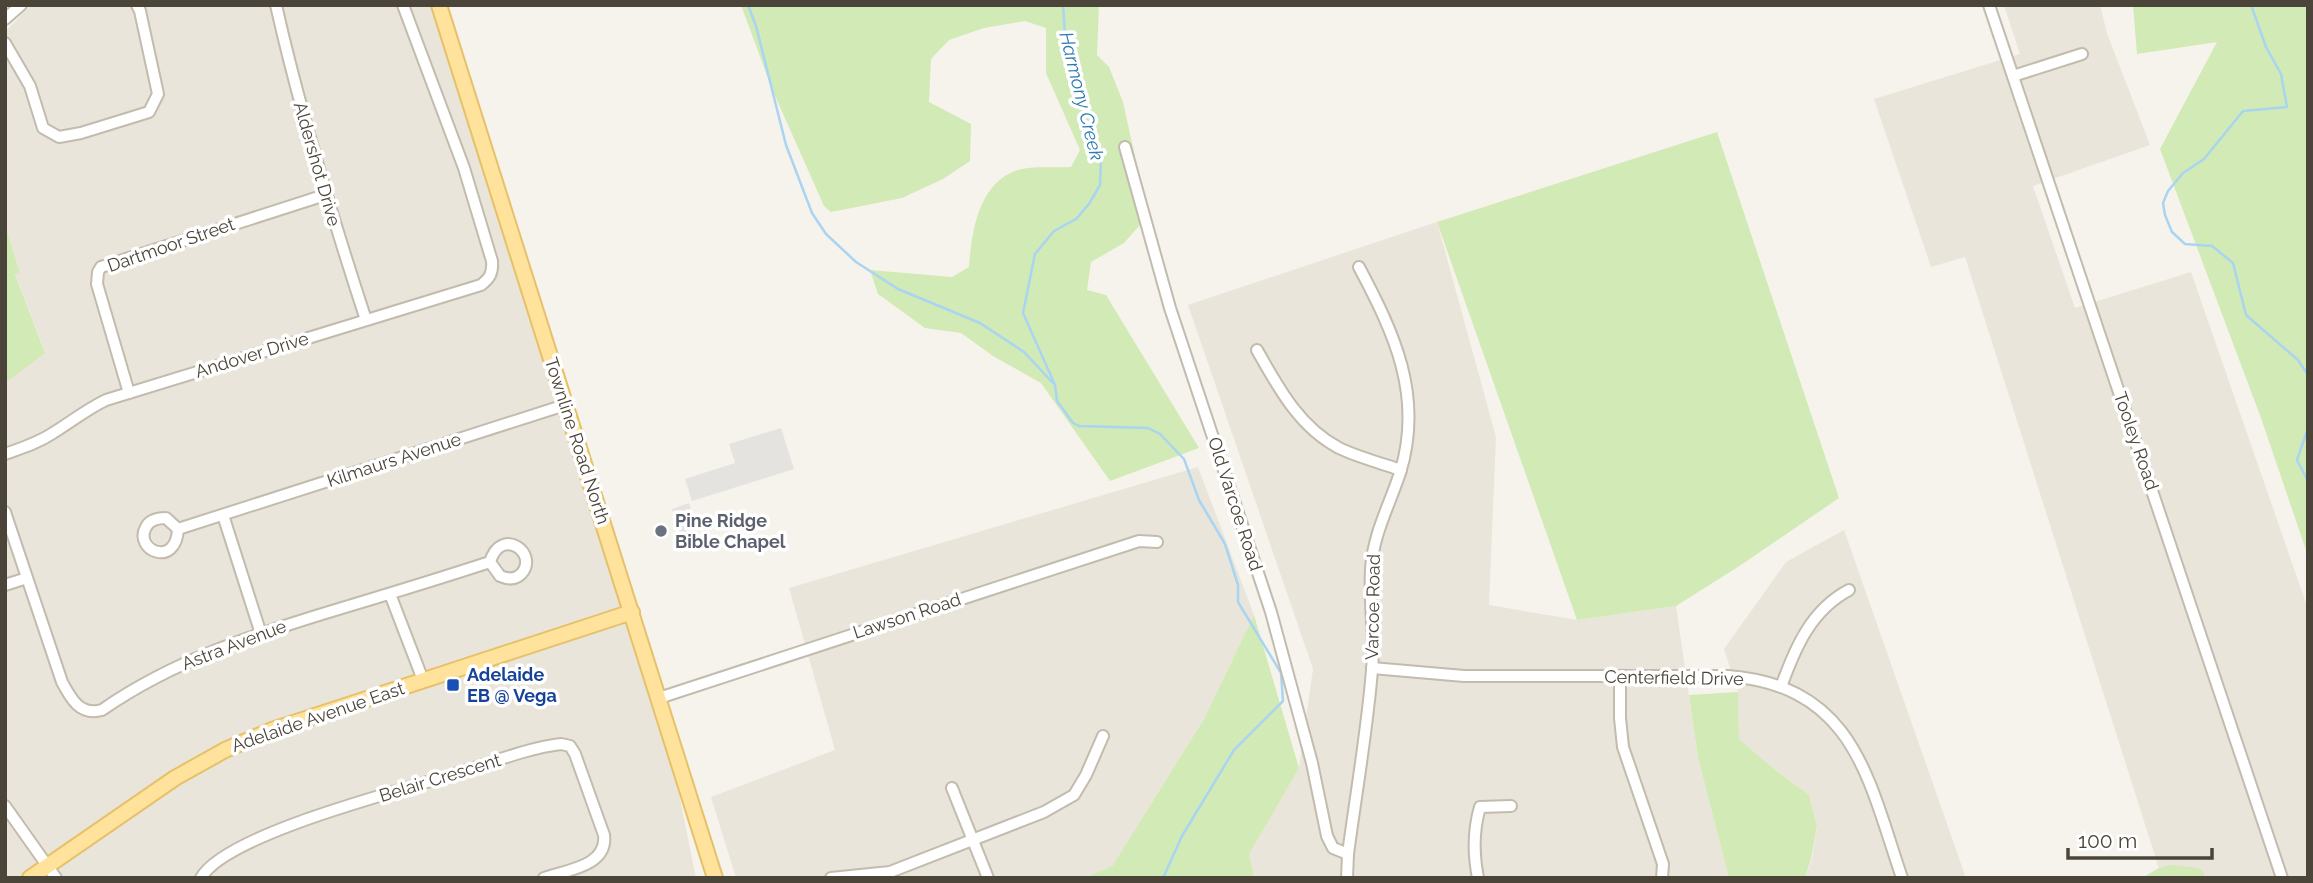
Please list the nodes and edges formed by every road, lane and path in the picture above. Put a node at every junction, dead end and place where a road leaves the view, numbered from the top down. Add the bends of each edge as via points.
1 (21, 5) edge
2 (137, 5) edge
3 (276, 5) edge
4 (403, 5) edge
5 (439, 5) edge
6 (1989, 5) edge
7 (5, 19) edge
8 (5, 43) edge
9 (2082, 54) dead end
10 (2013, 76) junction
11 (1125, 147) dead end
12 (324, 195) junction
13 (1359, 267) dead end
14 (366, 320) junction
15 (1257, 349) dead end
16 (129, 393) junction
17 (565, 405) junction
18 (5, 454) edge
19 (1401, 470) junction
20 (5, 512) edge
21 (223, 515) junction
22 (178, 529) dead end
23 (1157, 542) dead end
24 (490, 562) dead end
25 (27, 578) junction
26 (5, 585) edge
27 (1849, 590) dead end
28 (390, 594) junction
29 (632, 612) junction
30 (261, 634) junction
31 (1372, 668) junction
32 (1620, 677) junction
33 (423, 680) junction
34 (1781, 687) junction
35 (659, 698) junction
36 (1102, 736) dead end
37 (952, 788) dead end
38 (5, 806) edge
39 (1511, 806) dead end
40 (973, 841) junction
41 (1348, 854) junction
42 (52, 872) edge
43 (30, 878) edge
44 (201, 878) edge
45 (544, 878) edge
46 (715, 878) edge
47 (831, 878) edge
48 (988, 878) edge
49 (1347, 878) edge
50 (1478, 878) edge
51 (1662, 878) edge
52 (1902, 878) edge
53 (2282, 878) edge

1 - 7 street
2 - 8 street via 158,94 149,112 81,133 59,137 43,128 30,86
3 - 12 street, Aldershot Drive
4 - 14 street, Andover Drive via 464,168 492,261 491,275 481,285
5 - 17 main road, Townline Road North
6 - 10 street, Tooley Road
9 - 10 street
10 - 53 street, Tooley Road
11 - 41 street, Old Varcoe Road via 1170,308 1271,612 1327,836 1333,848
12 - 14 street, Aldershot Drive
12 - 16 street, Dartmoor Street via 101,267 97,284
13 - 19 street, Varcoe Road via 1390,328 1406,379 1408,429
14 - 16 street, Andover Drive
15 - 19 street via 1282,393 1316,433 1339,448
16 - 18 street, Andover Drive via 106,400 53,433
17 - 21 street, Kilmaurs Avenue
17 - 29 main road, Townline Road North
19 - 31 street, Varcoe Road via 1373,550
20 - 25 street
21 - 22 street, Kilmaurs Avenue
21 - 30 street
23 - 35 street, Lawson Road via 1139,541
24 - 28 street, Astra Avenue
25 - 26 street
25 - 30 street, Astra Avenue via 62,682 72,700 85,710 103,709 147,681 208,652
27 - 34 street via 1810,623
28 - 30 street, Astra Avenue
28 - 33 street
29 - 33 main road, Adelaide Avenue East
29 - 35 main road, Townline Road North
31 - 32 street, Centerfield Drive via 1464,676
31 - 41 street, Varcoe Road
32 - 34 street, Centerfield Drive via 1745,677
32 - 51 street via 1623,747 1662,864
33 - 42 main road, Adelaide Avenue East via 225,750 175,778
34 - 52 street, Centerfield Drive via 1816,706 1854,748
35 - 46 main road, Townline Road North
36 - 40 street via 1074,795
37 - 40 street
38 - 42 street
39 - 50 street via 1480,807 1474,859
40 - 47 street via 890,872
40 - 48 street
41 - 49 street, Varcoe Road
42 - 43 main road, Adelaide Avenue East
44 - 45 street, Belair Crescent via 212,865 276,830 561,744 575,754 605,845 592,862

